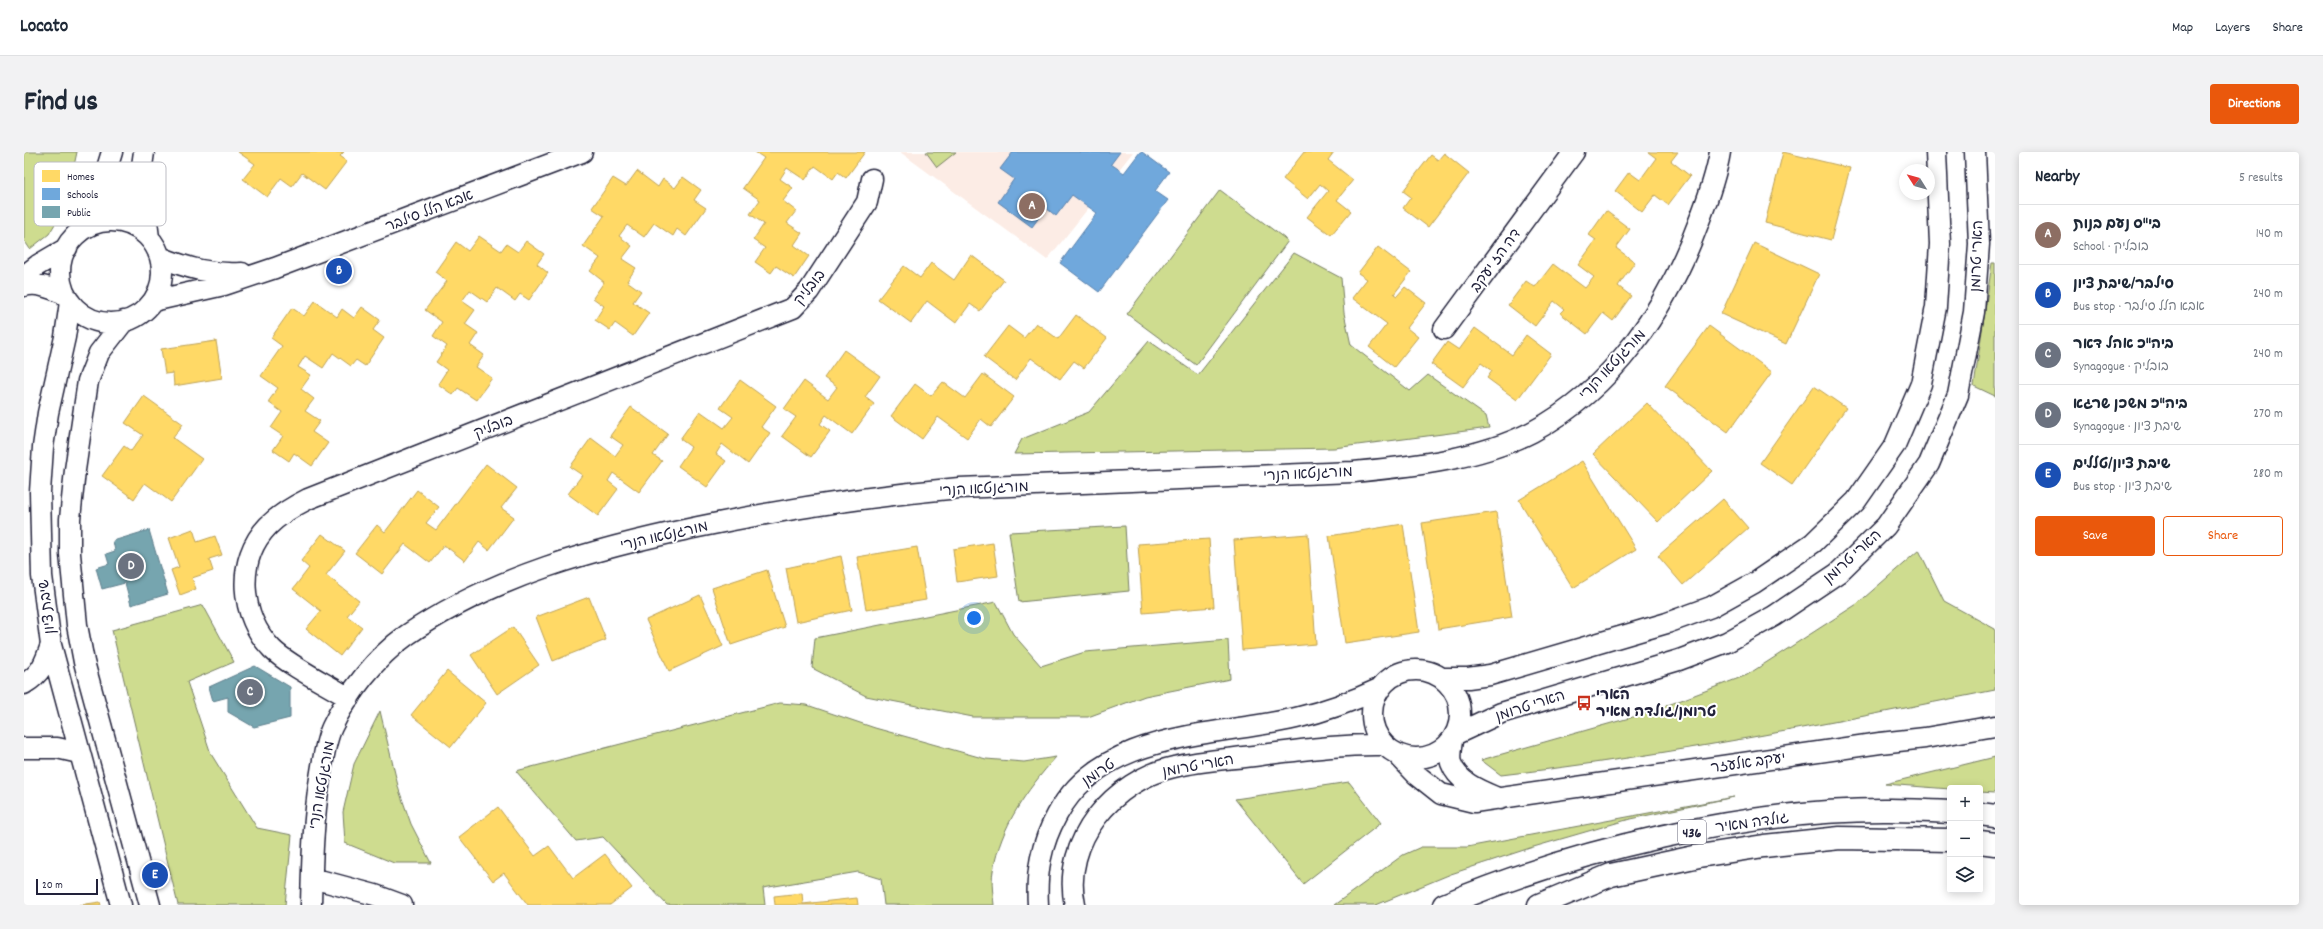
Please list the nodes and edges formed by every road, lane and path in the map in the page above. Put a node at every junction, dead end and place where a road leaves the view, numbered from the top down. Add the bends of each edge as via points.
1 (112, 152) edge
2 (144, 152) edge
3 (582, 152) edge
4 (1574, 152) edge
5 (1720, 152) edge
6 (1936, 152) edge
7 (1975, 152) edge
8 (109, 162) edge
9 (143, 162) edge
10 (872, 179) dead end
11 (90, 226) edge
12 (131, 226) edge
13 (148, 226) edge
14 (149, 238) junction
15 (67, 248) junction
16 (160, 257) junction
17 (275, 268) junction
18 (24, 276) edge
19 (24, 286) edge
20 (67, 298) junction
21 (153, 301) junction
22 (124, 321) junction
23 (1444, 329) dead end
24 (51, 645) junction
25 (1443, 678) junction
26 (24, 684) edge
27 (1381, 688) junction
28 (349, 698) junction
29 (1995, 726) edge
30 (1220, 731) joint
31 (1454, 738) junction
32 (24, 748) edge
33 (1390, 749) junction
34 (79, 753) junction
35 (1501, 800) junction
36 (1947, 812) edge
37 (1983, 814) edge
38 (1995, 816) edge
39 (1947, 840) edge
40 (1983, 842) edge
41 (1995, 844) edge
42 (312, 878) junction
43 (121, 905) edge
44 (150, 905) edge
45 (311, 905) edge
46 (402, 905) edge
47 (1038, 905) edge
48 (1074, 905) edge
49 (1444, 905) edge
50 (1539, 905) edge

1 - 8 street
2 - 9 street
3 - 17 street, אבא הלל סילבר
4 - 23 street, דה הז יעקב
5 - 28 street, מורגנטאו הנרי via 1704,210 1688,252 1649,325 1621,359 1568,409 1531,432 1489,449 1410,466 1353,472 959,488 894,494 749,517 672,533 601,549 532,572 482,593 405,636 366,675
6 - 25 street via 1940,244 1936,307 1921,384 1895,445 1856,501 1813,543 1754,583 1711,607 1667,623 1490,675
7 - 31 street, הארי טרומן via 1979,238 1974,312 1958,395 1929,464 1886,526 1838,573 1774,616 1727,642 1679,660 1501,713
10 - 28 street, בובליק via 867,202 809,291 793,308 308,499 285,511 268,527 254,544 248,565 245,582 246,604 250,617 260,637 274,651
11 - 15 street via 76,235
12 - 14 street
13 - 14 street
14 - 16 street
15 - 18 street
15 - 20 street via 61,263 61,279
16 - 17 street, אבא הלל סילבר via 207,273 250,273
16 - 21 street via 160,288
17 - 21 street, אבא הלל סילבר via 224,285
19 - 20 street via 45,286
20 - 22 street via 80,313 94,320 109,323
20 - 24 street, שיבת ציון via 65,336 48,413 40,492 42,576
21 - 22 street via 140,314
22 - 44 street, שיבת ציון via 99,353 88,381 75,470 70,519 70,554 77,625 84,662
24 - 26 street via 44,666 35,677
24 - 34 street, שיבת ציון
25 - 27 street via 1431,672 1410,670 1391,678
25 - 31 street via 1453,689 1460,708 1460,721
27 - 30 street, הארי טרומן via 1333,709
27 - 33 street via 1374,700 1373,720 1376,734
28 - 42 street, מורגנטאו הנרי via 331,729 324,755 313,820
29 - 35 street, יעקב אלעזר via 1625,779
30 - 47 street, טרומן via 1142,748 1111,760 1083,779 1063,802 1048,830 1036,882
31 - 33 street via 1442,750 1422,758 1409,758
31 - 35 street via 1450,761 1462,779
32 - 34 street via 51,747
33 - 35 street, יעקב אלעזר via 1416,775 1441,794 1474,802
33 - 48 street, הארי טרומן via 1336,745 1173,767 1148,776 1129,786 1110,801 1087,831 1078,852 1073,878
34 - 43 street, שיבת ציון
36 - 49 main road, גולדה מאיר / 436 via 1840,812 1725,825 1617,848 1513,879
37 - 38 main road
39 - 50 main road, גולדה מאיר / 436 via 1840,838 1699,856 1611,875
40 - 41 main road
42 - 45 street, מורגנטאו הנרי
42 - 46 street

